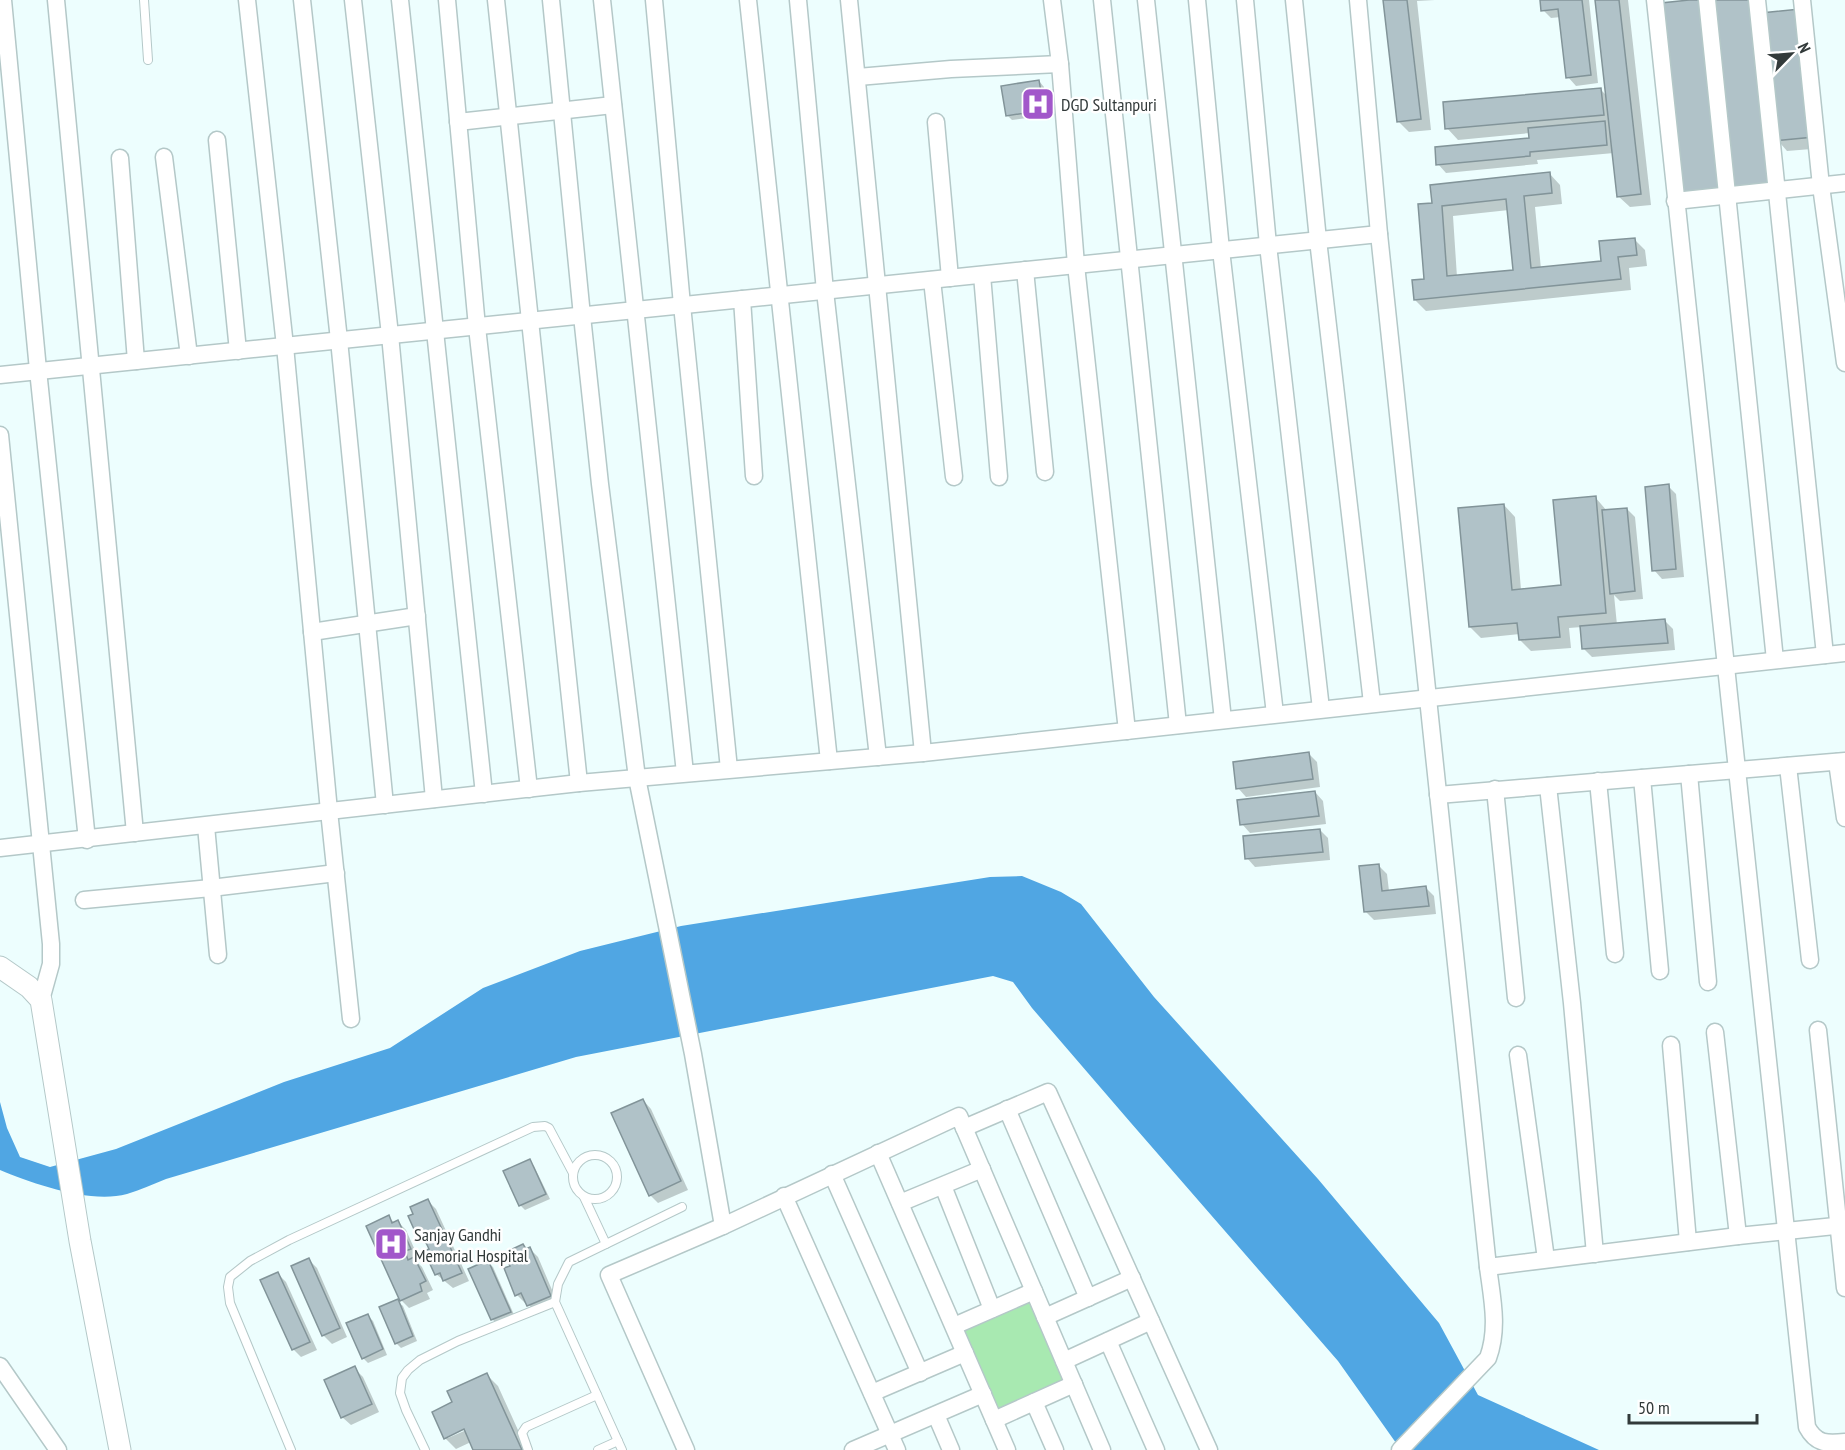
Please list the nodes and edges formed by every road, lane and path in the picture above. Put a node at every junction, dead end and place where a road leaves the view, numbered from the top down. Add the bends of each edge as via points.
1 (3, 0) edge
2 (56, 0) edge
3 (144, 0) edge
4 (247, 0) edge
5 (302, 0) edge
6 (353, 0) edge
7 (400, 0) edge
8 (447, 0) edge
9 (496, 0) edge
10 (551, 0) edge
11 (602, 0) edge
12 (654, 0) edge
13 (748, 0) edge
14 (798, 0) edge
15 (849, 0) edge
16 (1052, 0) edge
17 (1102, 0) edge
18 (1146, 0) edge
19 (1197, 0) edge
20 (1245, 0) edge
21 (1294, 0) edge
22 (1358, 0) edge
23 (1655, 0) edge
24 (1707, 0) edge
25 (1756, 0) edge
26 (1802, 0) edge
27 (148, 60) dead end
28 (1060, 64) junction
29 (858, 78) junction
30 (613, 105) junction
31 (562, 112) junction
32 (508, 116) junction
33 (458, 122) junction
34 (936, 122) dead end
35 (217, 140) dead end
36 (164, 157) dead end
37 (120, 158) dead end
38 (1845, 183) edge
39 (1821, 186) junction
40 (1778, 191) junction
41 (1726, 196) junction
42 (1675, 201) junction
43 (1379, 234) junction
44 (1318, 240) junction
45 (1268, 245) junction
46 (1221, 250) junction
47 (1173, 255) junction
48 (1128, 260) junction
49 (1076, 265) junction
50 (1025, 270) junction
51 (982, 275) junction
52 (950, 278) junction
53 (932, 280) junction
54 (878, 285) junction
55 (825, 291) junction
56 (778, 295) junction
57 (742, 299) junction
58 (682, 305) junction
59 (634, 310) junction
60 (582, 316) junction
61 (529, 321) junction
62 (477, 327) junction
63 (434, 331) junction
64 (390, 335) junction
65 (339, 340) junction
66 (285, 346) junction
67 (238, 351) junction
68 (189, 356) junction
69 (136, 361) junction
70 (1845, 363) edge
71 (92, 366) junction
72 (38, 370) junction
73 (0, 375) edge
74 (0, 435) edge
75 (1045, 472) dead end
76 (754, 476) dead end
77 (954, 477) dead end
78 (999, 477) dead end
79 (417, 616) junction
80 (367, 623) junction
81 (312, 632) junction
82 (1845, 653) edge
83 (1825, 655) junction
84 (1774, 660) junction
85 (1725, 664) junction
86 (1429, 697) junction
87 (1372, 703) junction
88 (1321, 709) junction
89 (1275, 714) junction
90 (1223, 720) junction
91 (1178, 725) junction
92 (1127, 731) junction
93 (923, 753) junction
94 (878, 757) junction
95 (829, 761) junction
96 (1841, 761) edge
97 (1788, 766) junction
98 (729, 769) junction
99 (1738, 770) junction
100 (685, 772) junction
101 (1689, 774) junction
102 (637, 778) junction
103 (1642, 778) junction
104 (1598, 781) junction
105 (579, 783) junction
106 (1548, 786) junction
107 (529, 789) junction
108 (1495, 789) junction
109 (484, 794) junction
110 (1438, 795) junction
111 (434, 799) junction
112 (385, 805) junction
113 (329, 811) junction
114 (1845, 818) edge
115 (206, 826) junction
116 (135, 833) junction
117 (87, 840) junction
118 (42, 843) junction
119 (0, 848) edge
120 (336, 873) junction
121 (211, 888) junction
122 (84, 900) dead end
123 (1615, 954) dead end
124 (218, 955) dead end
125 (1810, 960) dead end
126 (0, 967) edge
127 (1660, 971) dead end
128 (1708, 982) dead end
129 (1516, 998) dead end
130 (41, 1000) junction
131 (351, 1019) dead end
132 (1818, 1030) dead end
133 (1715, 1032) dead end
134 (1671, 1045) dead end
135 (1518, 1055) dead end
136 (1007, 1109) junction
137 (964, 1128) junction
138 (878, 1153) junction
139 (982, 1169) junction
140 (573, 1173) junction
141 (832, 1174) junction
142 (943, 1186) junction
143 (784, 1196) junction
144 (584, 1197) junction
145 (900, 1203) junction
146 (682, 1206) dead end
147 (1842, 1225) edge
148 (723, 1226) junction
149 (1786, 1231) junction
150 (1738, 1236) junction
151 (1688, 1242) junction
152 (606, 1244) junction
153 (1595, 1254) junction
154 (1546, 1259) junction
155 (1488, 1267) junction
156 (1132, 1278) junction
157 (1845, 1288) edge
158 (1034, 1291) junction
159 (1088, 1298) junction
160 (555, 1302) junction
161 (993, 1309) junction
162 (1045, 1317) junction
163 (1151, 1322) junction
164 (954, 1326) junction
165 (1107, 1341) junction
166 (965, 1353) junction
167 (1064, 1361) junction
168 (0, 1366) edge
169 (920, 1373) junction
170 (1074, 1384) junction
171 (872, 1393) junction
172 (983, 1394) junction
173 (597, 1395) junction
174 (1034, 1402) junction
175 (936, 1414) junction
176 (994, 1420) junction
177 (890, 1434) junction
178 (618, 1441) junction
179 (1845, 1442) edge
180 (58, 1450) edge
181 (120, 1450) edge
182 (291, 1450) edge
183 (425, 1450) edge
184 (528, 1450) edge
185 (598, 1450) edge
186 (622, 1450) edge
187 (686, 1450) edge
188 (853, 1450) edge
189 (897, 1450) edge
190 (951, 1450) edge
191 (1007, 1450) edge
192 (1055, 1450) edge
193 (1102, 1450) edge
194 (1156, 1450) edge
195 (1209, 1450) edge
196 (1400, 1450) edge

1 - 72 street
2 - 71 street
3 - 27 lane
4 - 66 street
5 - 65 street
6 - 64 street
7 - 63 street
8 - 33 street
9 - 32 street
10 - 31 street
11 - 30 street
12 - 58 street
13 - 56 street
14 - 55 street
15 - 29 street
16 - 28 street
17 - 48 street
18 - 47 street
19 - 46 street
20 - 45 street
21 - 44 street
22 - 43 street
23 - 42 street
24 - 41 street
25 - 40 street
26 - 39 street
28 - 29 street
28 - 49 street
29 - 54 street
30 - 31 street
30 - 59 street
31 - 32 street
31 - 60 street
32 - 33 street
32 - 61 street
33 - 62 street
34 - 52 street
35 - 67 street
36 - 68 street
37 - 69 street
38 - 39 street
39 - 40 street
39 - 70 street
40 - 41 street
40 - 83 street
41 - 42 street
41 - 84 street
42 - 85 street
43 - 44 street
43 - 86 street
44 - 45 street
44 - 87 street
45 - 46 street
45 - 88 street
46 - 47 street
46 - 89 street
47 - 48 street
47 - 90 street
48 - 49 street
48 - 91 street
49 - 50 street
49 - 92 street
50 - 51 street
50 - 75 street
51 - 52 street
51 - 78 street
52 - 53 street
53 - 54 street
53 - 77 street
54 - 55 street
54 - 93 street
55 - 56 street
55 - 94 street
56 - 57 street
56 - 95 street
57 - 58 street
57 - 76 street
58 - 59 street
58 - 98 street
59 - 60 street
59 - 100 street
60 - 61 street
60 - 102 street
61 - 62 street
61 - 105 street
62 - 63 street
62 - 107 street
63 - 64 street
63 - 109 street
64 - 65 street
64 - 79 street
65 - 66 street
65 - 80 street
66 - 67 street
66 - 81 street
67 - 68 street
68 - 69 street
69 - 71 street
71 - 72 street
71 - 116 street
72 - 73 street
72 - 117 street
74 - 118 street
79 - 80 street
79 - 111 street
80 - 81 street
80 - 112 street
81 - 113 street
82 - 83 street
83 - 84 street
84 - 85 street
85 - 86 street
85 - 99 street
86 - 87 street
86 - 110 street
87 - 88 street
88 - 89 street
89 - 90 street
90 - 91 street
91 - 92 street
92 - 93 street
93 - 94 street
94 - 95 street
95 - 98 street
96 - 97 street
96 - 114 street
97 - 99 street
97 - 125 street
98 - 100 street
99 - 101 street
99 - 149 street
100 - 102 street
101 - 103 street
101 - 128 street
102 - 105 street
102 - 148 street
103 - 104 street
103 - 127 street
104 - 106 street
104 - 123 street
105 - 107 street
106 - 108 street
106 - 153 street
107 - 109 street
108 - 110 street
108 - 129 street
109 - 111 street
110 - 155 street
111 - 112 street
112 - 113 street
113 - 115 street
113 - 120 street
115 - 116 street
115 - 121 street
116 - 117 street
117 - 118 street
118 - 119 street
118 - 130 street via 51,964
120 - 121 street
120 - 131 street
121 - 122 street
121 - 124 street
126 - 130 street
130 - 181 street via 80,1241
132 - 147 street
133 - 150 street
134 - 151 street
135 - 154 street
136 - 137 street
136 - 156 street via 1048,1092
136 - 159 street
137 - 138 street via 959,1116
137 - 139 street
138 - 141 street
138 - 145 street
139 - 142 street
139 - 158 street
140 - 144 lane via 575,1187
140 - 144 lane via 577,1163 592,1155 604,1156 616,1169 617,1182 610,1194 598,1199
140 - 182 lane via 549,1128 533,1127 289,1240 238,1269 230,1277 230,1303
141 - 143 street
141 - 169 street
142 - 145 street
142 - 161 street
143 - 148 street
143 - 171 street
144 - 152 lane
145 - 164 street
146 - 152 lane
147 - 149 street
147 - 157 street
148 - 187 street via 609,1275
149 - 150 street
149 - 179 street via 1807,1427 1822,1442
150 - 151 street
151 - 153 street
152 - 160 lane via 569,1262 558,1284
153 - 154 street
154 - 155 street
155 - 196 street via 1495,1322 1488,1358
156 - 159 street
156 - 163 street
158 - 161 street
158 - 162 street
159 - 162 street
160 - 173 lane
160 - 183 lane via 458,1341 420,1359 408,1370 402,1378 400,1393
161 - 164 street
162 - 167 street
163 - 165 street
163 - 195 street
164 - 166 street
165 - 167 street
165 - 194 street
166 - 169 street
166 - 172 street
167 - 170 street
168 - 180 street
169 - 171 street
170 - 174 street
170 - 193 street
171 - 177 street
172 - 175 street
172 - 176 street
173 - 178 lane
173 - 184 lane via 526,1426 522,1433
174 - 176 street
174 - 192 street
175 - 177 street
175 - 190 street
176 - 191 street
177 - 188 street
177 - 189 street
178 - 185 lane
178 - 186 lane

